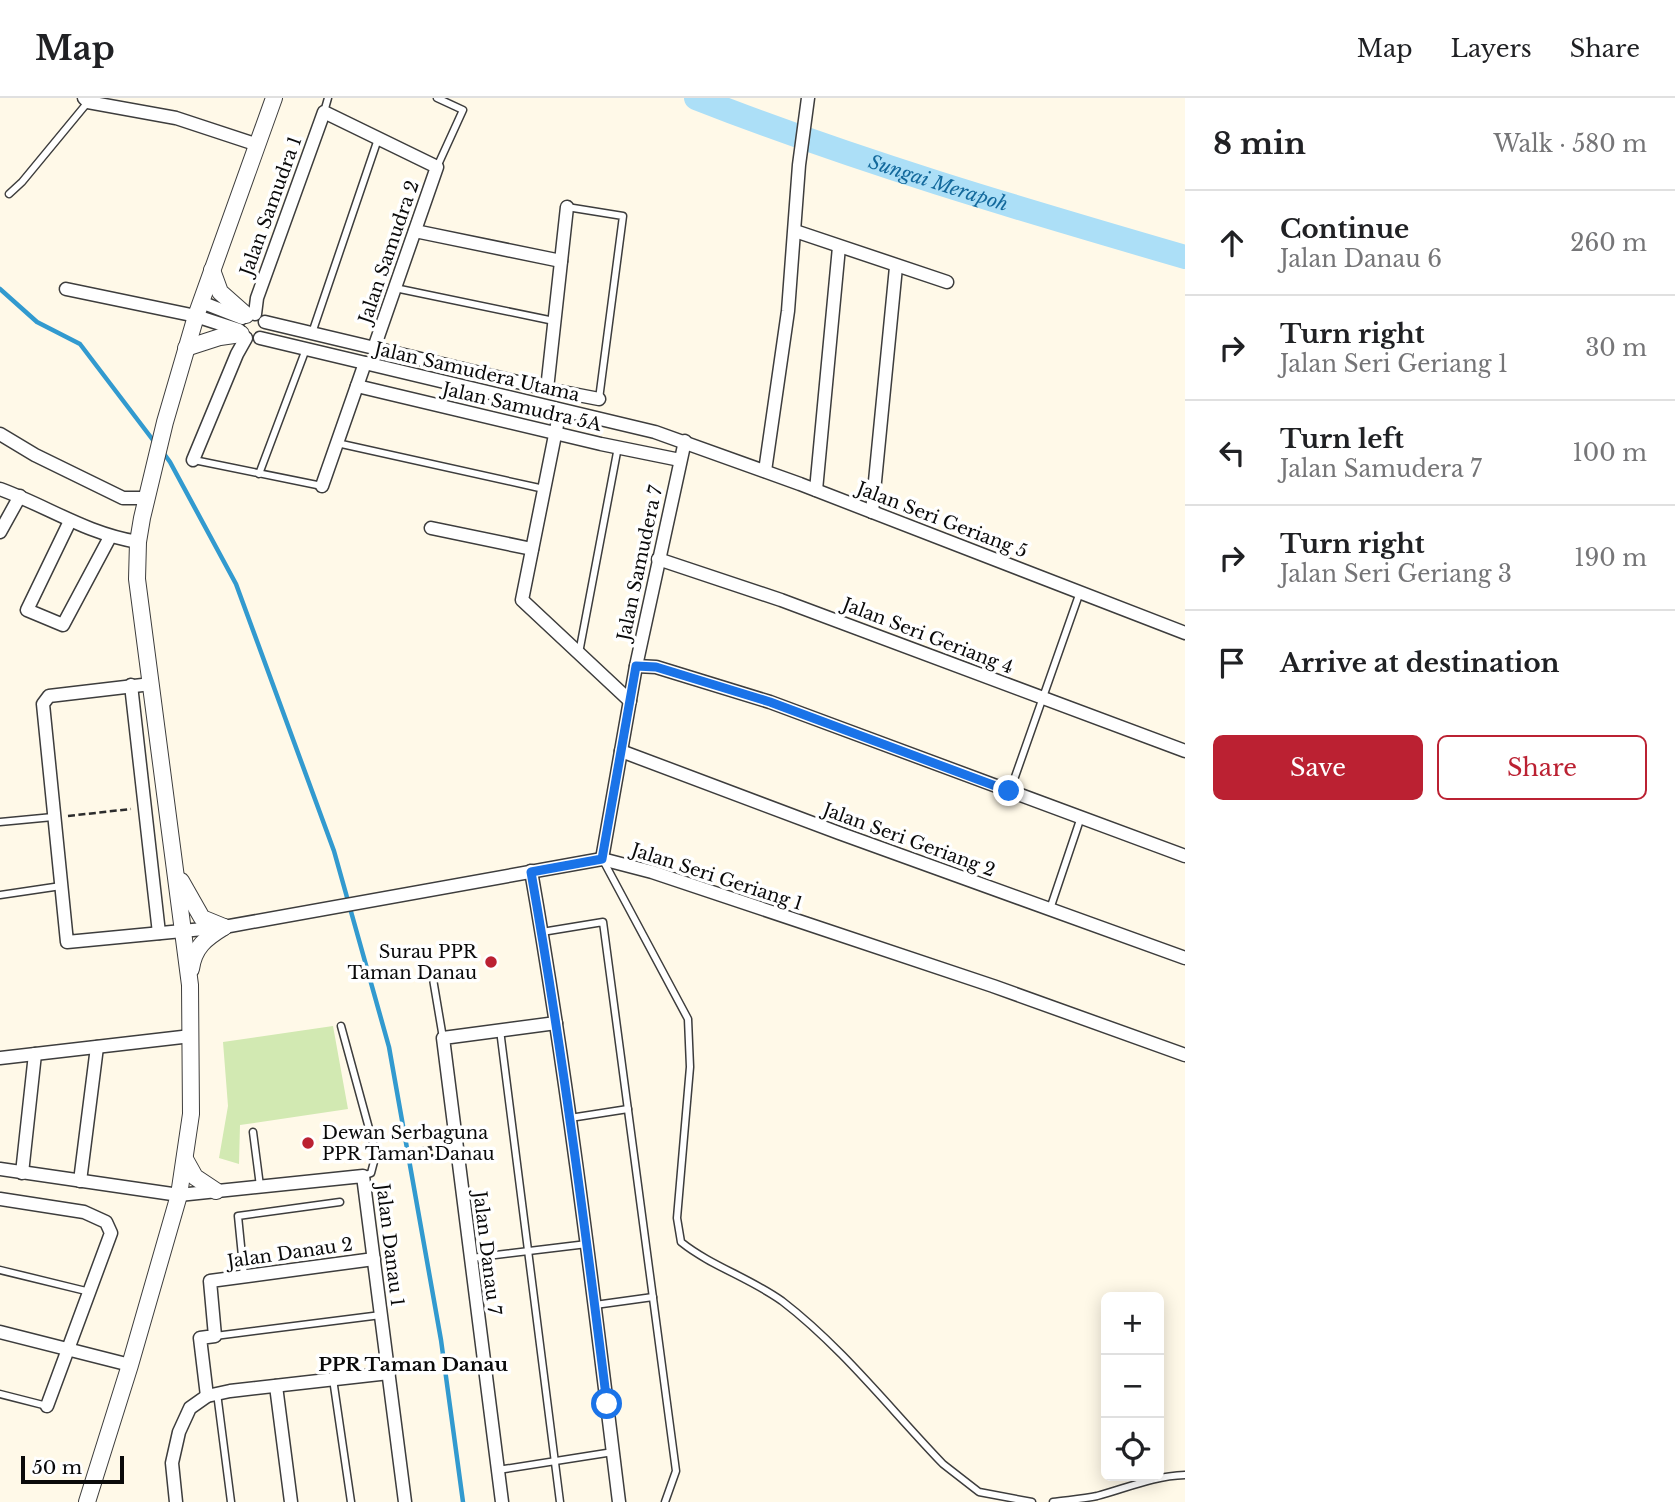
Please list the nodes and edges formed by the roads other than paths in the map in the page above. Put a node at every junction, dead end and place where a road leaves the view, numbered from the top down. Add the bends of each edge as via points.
1 (328, 98) edge
2 (437, 98) edge
3 (808, 98) edge
4 (86, 100) edge
5 (272, 103) edge
6 (324, 112) junction
7 (378, 139) junction
8 (258, 145) junction
9 (437, 167) junction
10 (9, 194) dead end
11 (567, 207) joint
12 (415, 231) junction
13 (795, 231) junction
14 (839, 247) junction
15 (561, 261) junction
16 (896, 267) junction
17 (212, 270) junction
18 (947, 282) dead end
19 (395, 288) junction
20 (66, 289) dead end
21 (199, 309) junction
22 (554, 321) junction
23 (248, 324) junction
24 (312, 333) junction
25 (186, 348) junction
26 (374, 348) junction
27 (306, 349) junction
28 (365, 363) junction
29 (357, 386) junction
30 (547, 389) junction
31 (599, 399) joint
32 (559, 410) junction
33 (555, 433) junction
34 (0, 434) edge
35 (685, 441) junction
36 (337, 443) junction
37 (618, 447) junction
38 (193, 460) joint
39 (680, 460) junction
40 (765, 471) junction
41 (259, 474) junction
42 (322, 486) joint
43 (0, 489) edge
44 (544, 489) junction
45 (816, 490) junction
46 (20, 496) junction
47 (146, 498) junction
48 (872, 512) junction
49 (69, 522) junction
50 (431, 528) dead end
51 (0, 531) edge
52 (110, 537) junction
53 (138, 542) junction
54 (532, 549) junction
55 (658, 559) junction
56 (1080, 592) junction
57 (1185, 634) edge
58 (579, 653) junction
59 (636, 666) junction
60 (151, 684) junction
61 (131, 685) junction
62 (1041, 697) junction
63 (630, 701) junction
64 (621, 751) junction
65 (1185, 751) edge
66 (1009, 791) junction
67 (145, 811) junction
68 (166, 811) junction
69 (53, 817) junction
70 (1081, 817) junction
71 (0, 822) edge
72 (1185, 856) edge
73 (602, 859) junction
74 (176, 869) junction
75 (531, 872) junction
76 (61, 886) junction
77 (0, 895) edge
78 (1049, 910) junction
79 (224, 927) junction
80 (182, 931) junction
81 (159, 933) junction
82 (542, 933) junction
83 (1185, 958) edge
84 (432, 974) dead end
85 (190, 985) junction
86 (556, 1023) junction
87 (341, 1026) dead end
88 (500, 1030) junction
89 (191, 1036) junction
90 (443, 1038) junction
91 (97, 1047) junction
92 (35, 1054) junction
93 (1185, 1055) edge
94 (0, 1058) edge
95 (628, 1109) junction
96 (570, 1118) junction
97 (253, 1132) dead end
98 (185, 1159) junction
99 (0, 1169) edge
100 (22, 1172) junction
101 (363, 1177) junction
102 (80, 1181) junction
103 (261, 1188) junction
104 (216, 1191) junction
105 (179, 1195) junction
106 (0, 1199) edge
107 (340, 1202) dead end
108 (587, 1244) junction
109 (528, 1251) junction
110 (470, 1258) junction
111 (374, 1259) junction
112 (0, 1270) edge
113 (244, 1276) junction
114 (90, 1292) junction
115 (653, 1297) junction
116 (595, 1305) junction
117 (381, 1315) junction
118 (0, 1332) edge
119 (215, 1336) junction
120 (68, 1349) junction
121 (130, 1365) junction
122 (389, 1373) junction
123 (333, 1379) junction
124 (276, 1385) junction
125 (0, 1394) edge
126 (212, 1394) junction
127 (47, 1406) joint
128 (613, 1452) junction
129 (555, 1461) junction
130 (498, 1470) junction
131 (1185, 1475) edge
132 (87, 1502) edge
133 (176, 1502) edge
134 (231, 1502) edge
135 (291, 1502) edge
136 (351, 1502) edge
137 (405, 1502) edge
138 (502, 1502) edge
139 (560, 1502) edge
140 (619, 1502) edge
141 (665, 1502) edge
142 (1032, 1502) edge
143 (1053, 1502) edge

1 - 6 lane
2 - 9 lane via 463,110
3 - 13 street
4 - 8 street via 176,118
4 - 10 lane
5 - 8 street
6 - 7 street
6 - 23 street, Jalan Samudra 1
7 - 9 street
7 - 24 lane
8 - 17 street
9 - 12 street, Jalan Samudra 2
11 - 15 street
11 - 31 lane via 623,216
12 - 15 street
12 - 19 street, Jalan Samudra 2
13 - 14 street
13 - 40 street
14 - 16 street
14 - 45 street
15 - 22 street
16 - 18 street
16 - 48 street
17 - 21 street
17 - 23 street via 220,292
19 - 22 lane
19 - 26 street, Jalan Samudra 2
20 - 21 street, Jalan Samudera Utama
21 - 23 street, Jalan Samudera Utama
21 - 25 street
22 - 30 street
23 - 24 street, Jalan Samudera Utama
23 - 25 street
23 - 27 street, Jalan Samudera Utama via 265,331 260,338
23 - 38 street
24 - 26 street, Jalan Samudera Utama
25 - 47 street
26 - 30 street, Jalan Samudera Utama
27 - 28 street, Jalan Samudera Utama
27 - 41 lane
28 - 29 street
28 - 32 street, Jalan Samudera Utama
29 - 33 street, Jalan Samudra 5A
29 - 36 street
30 - 31 street, Jalan Samudera Utama
32 - 33 street
32 - 35 street, Jalan Samudera Utama
33 - 37 street, Jalan Samudra 5A
33 - 44 street
34 - 47 street via 123,498
35 - 39 street, Jalan Samudera 7
35 - 40 street, Jalan Seri Geriang 5
36 - 42 street
36 - 44 lane
37 - 39 street, Jalan Samudra 5A
37 - 58 lane
38 - 41 lane
39 - 55 street, Jalan Samudera 7
40 - 45 street, Jalan Seri Geriang 5
41 - 42 lane
43 - 46 street
44 - 54 street
45 - 48 street, Jalan Seri Geriang 5
46 - 49 street
46 - 51 street
47 - 53 street
48 - 56 street, Jalan Seri Geriang 5
49 - 52 street
49 - 52 street via 27,610 63,625
50 - 54 street
52 - 53 street
53 - 60 street via 137,579
54 - 58 street via 522,600
55 - 59 street, Jalan Samudera 7
55 - 62 street, Jalan Seri Geriang 4
56 - 57 street, Jalan Seri Geriang 5
56 - 62 lane
58 - 63 street
59 - 63 street, Jalan Samudera 7
59 - 66 street via 656,667 770,702
60 - 61 street
60 - 68 street
61 - 67 street
61 - 69 street via 49,696 43,704
62 - 65 street, Jalan Seri Geriang 4
62 - 66 lane
63 - 64 street, Jalan Samudera 7
64 - 73 street, Jalan Samudera 7
64 - 78 street, Jalan Seri Geriang 2
66 - 70 street
67 - 68 street
67 - 81 street
68 - 74 street
69 - 71 lane
69 - 76 street
70 - 72 street
70 - 78 lane
73 - 75 street, Jalan Seri Geriang 1
73 - 93 street, Jalan Seri Geriang 1 via 993,986
73 - 142 lane via 688,1019 690,1067 677,1218 681,1242 780,1300 816,1330 962,1480 979,1492
74 - 79 street via 201,918
74 - 80 street
75 - 79 street, Jalan Seri Geriang 1
75 - 82 street
76 - 77 lane
76 - 81 street, Jalan Seri Geriang 1 via 66,942
78 - 83 street, Jalan Seri Geriang 2
79 - 80 street, Jalan Seri Geriang 1
79 - 85 street via 197,948
80 - 81 street, Jalan Seri Geriang 1
80 - 85 street
82 - 86 street
82 - 95 lane via 603,922
84 - 90 lane
85 - 89 street
86 - 88 street
86 - 96 street
87 - 101 lane via 376,1154 371,1173
88 - 90 street
88 - 109 lane
89 - 91 street
89 - 98 street via 191,1114
90 - 110 street, Jalan Danau 7
91 - 92 street
91 - 102 street
92 - 94 street
92 - 100 street
95 - 96 lane
95 - 115 lane
96 - 108 street
97 - 103 lane
98 - 104 street via 195,1177
98 - 105 street
99 - 100 street, Jalan Danau 1
100 - 102 street, Jalan Danau 1
101 - 103 street, Jalan Danau 1
101 - 111 street, Jalan Danau 1
102 - 105 street, Jalan Danau 1
103 - 104 street, Jalan Danau 1
104 - 105 street, Jalan Danau 1
105 - 121 street
106 - 114 street via 84,1212 106,1222 111,1233
107 - 113 lane via 238,1216
108 - 109 lane
108 - 116 street
109 - 110 lane
109 - 129 lane
110 - 130 street, Jalan Danau 7
111 - 113 street, Jalan Danau 2
111 - 117 street, Jalan Danau 1
112 - 114 lane
113 - 119 street, Jalan Danau 2 via 210,1282
114 - 120 street
115 - 116 lane
115 - 141 lane via 676,1471
116 - 128 street
117 - 119 lane
117 - 122 street, Jalan Danau 1
118 - 120 street
119 - 126 street via 200,1338
120 - 121 street
120 - 127 street
121 - 132 street
122 - 123 street
122 - 137 street, Jalan Danau 1
123 - 124 street
123 - 136 lane
124 - 126 street
124 - 135 street
125 - 127 lane
126 - 133 street via 190,1408 179,1432 172,1463
126 - 134 lane
128 - 129 lane
128 - 140 street
129 - 130 lane
129 - 139 lane
130 - 138 street, Jalan Danau 7
131 - 143 lane

